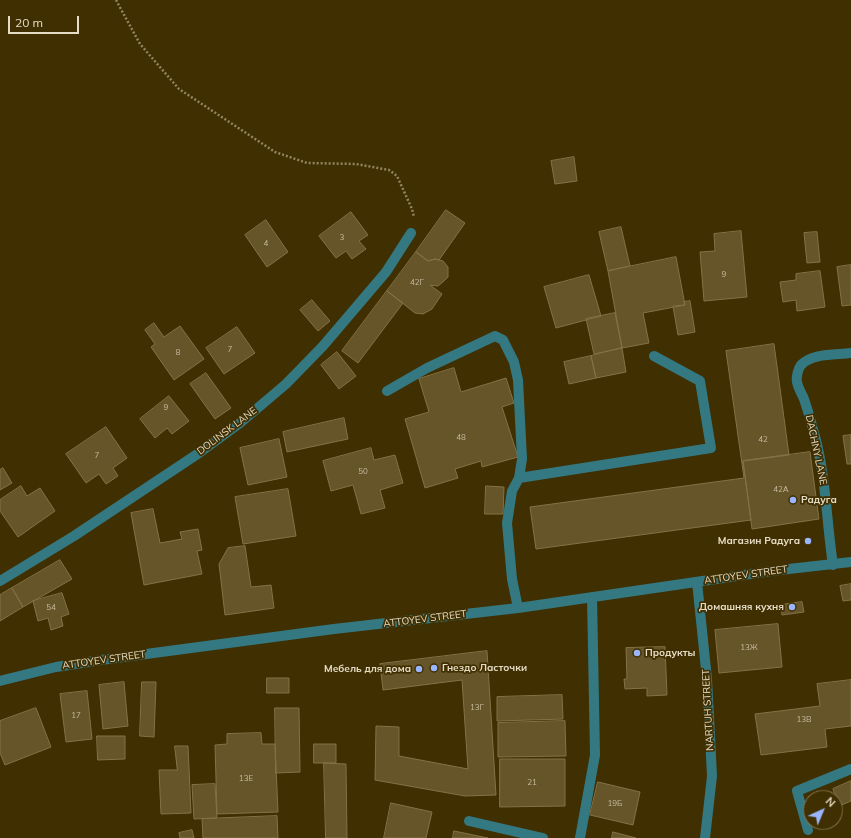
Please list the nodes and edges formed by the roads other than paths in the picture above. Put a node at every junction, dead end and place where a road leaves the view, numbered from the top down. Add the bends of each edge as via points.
1 (411, 233) road end
2 (851, 353) edge
3 (654, 356) dead end
4 (387, 391) dead end
5 (519, 478) junction
6 (851, 562) edge
7 (833, 564) junction
8 (0, 581) edge
9 (697, 582) junction
10 (592, 597) junction
11 (518, 608) junction
12 (0, 681) edge
13 (851, 769) edge
14 (803, 812) edge
15 (469, 821) dead end
16 (543, 838) edge
17 (580, 838) edge
18 (705, 838) edge

1 - 8 street, DOLINSK LANE via 386,272 324,346 286,384 240,423 74,536
2 - 7 street, DACHNY LANE via 809,360 797,373 797,382 814,433 823,481
3 - 5 street via 700,381 711,448
4 - 5 street via 495,336 503,340 514,362 518,380 522,459
5 - 11 street via 512,491 507,523 512,579
6 - 7 street, ATTOYEV STREET
7 - 9 street, ATTOYEV STREET
9 - 10 street, ATTOYEV STREET
9 - 18 street, NARTUH STREET via 707,679 712,776
10 - 11 street, ATTOYEV STREET
10 - 17 street via 595,755
11 - 12 street, ATTOYEV STREET via 101,660 56,667
13 - 14 street via 797,791
15 - 16 street

